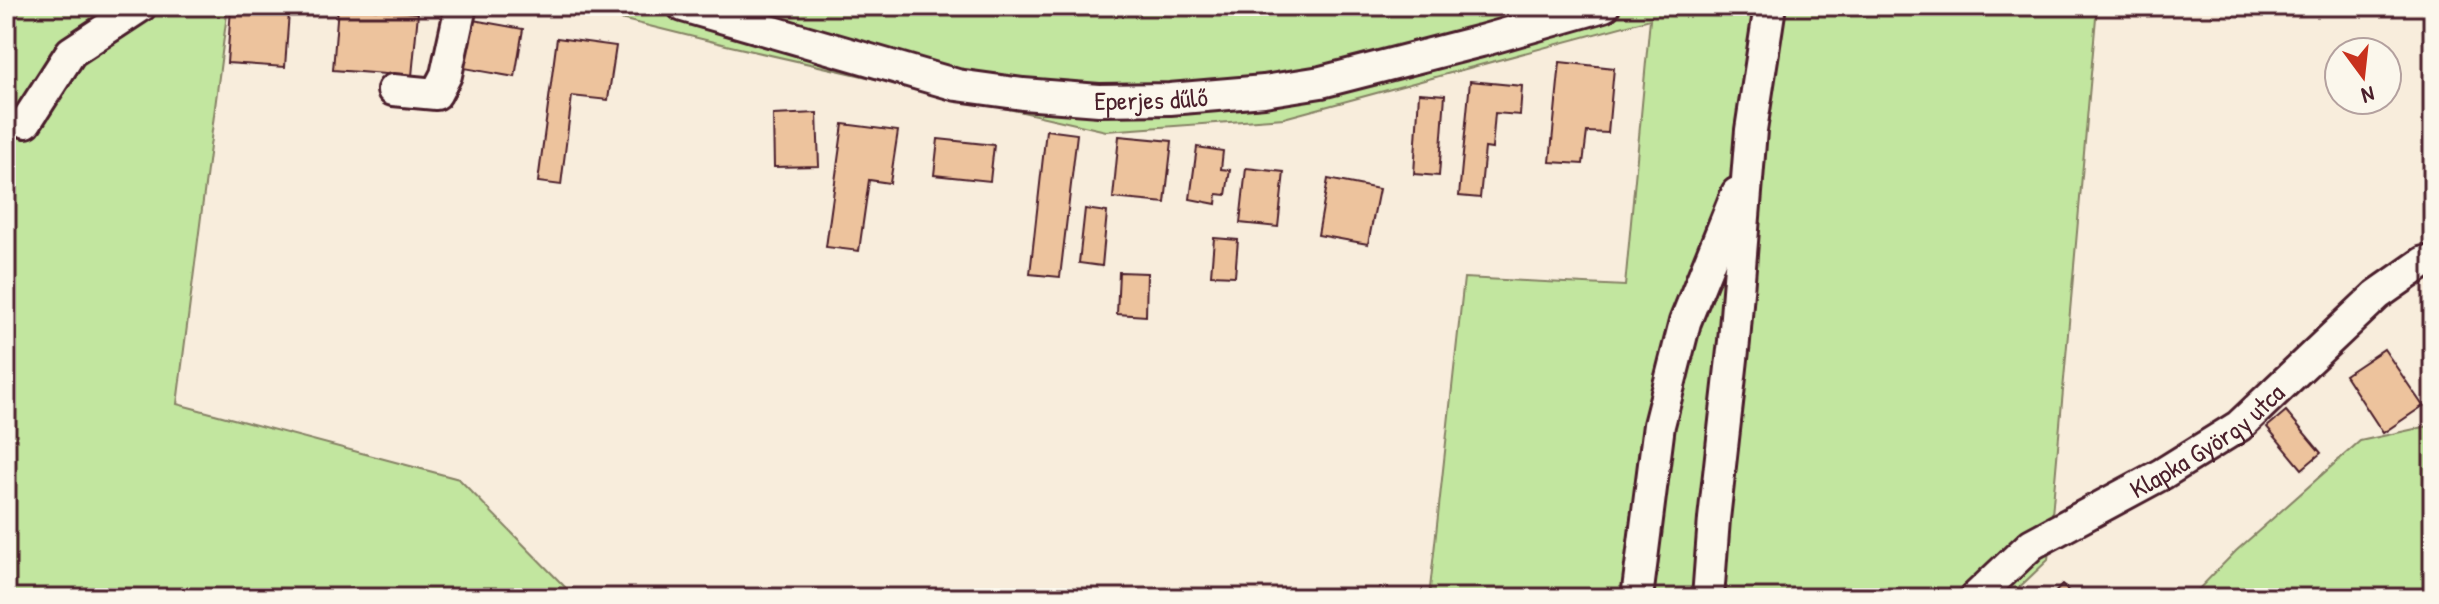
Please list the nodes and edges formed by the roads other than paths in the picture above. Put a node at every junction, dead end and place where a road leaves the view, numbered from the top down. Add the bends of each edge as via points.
1 (141, 6) edge
2 (461, 6) edge
3 (1604, 6) edge
4 (1770, 6) edge
5 (691, 8) edge
6 (393, 90) dead end
7 (26, 122) dead end
8 (1749, 165) junction
9 (2424, 262) dead end
10 (1637, 598) edge
11 (1708, 598) edge
12 (1975, 598) edge

1 - 7 street via 71,52
2 - 6 street via 446,75 436,94
3 - 5 street, Eperjes dűlő via 1321,82 1170,99 1099,100 957,85
4 - 8 street
8 - 10 street via 1685,322 1659,425
8 - 11 street
9 - 12 street, Klapka György utca via 2377,295 2239,426 2032,544

